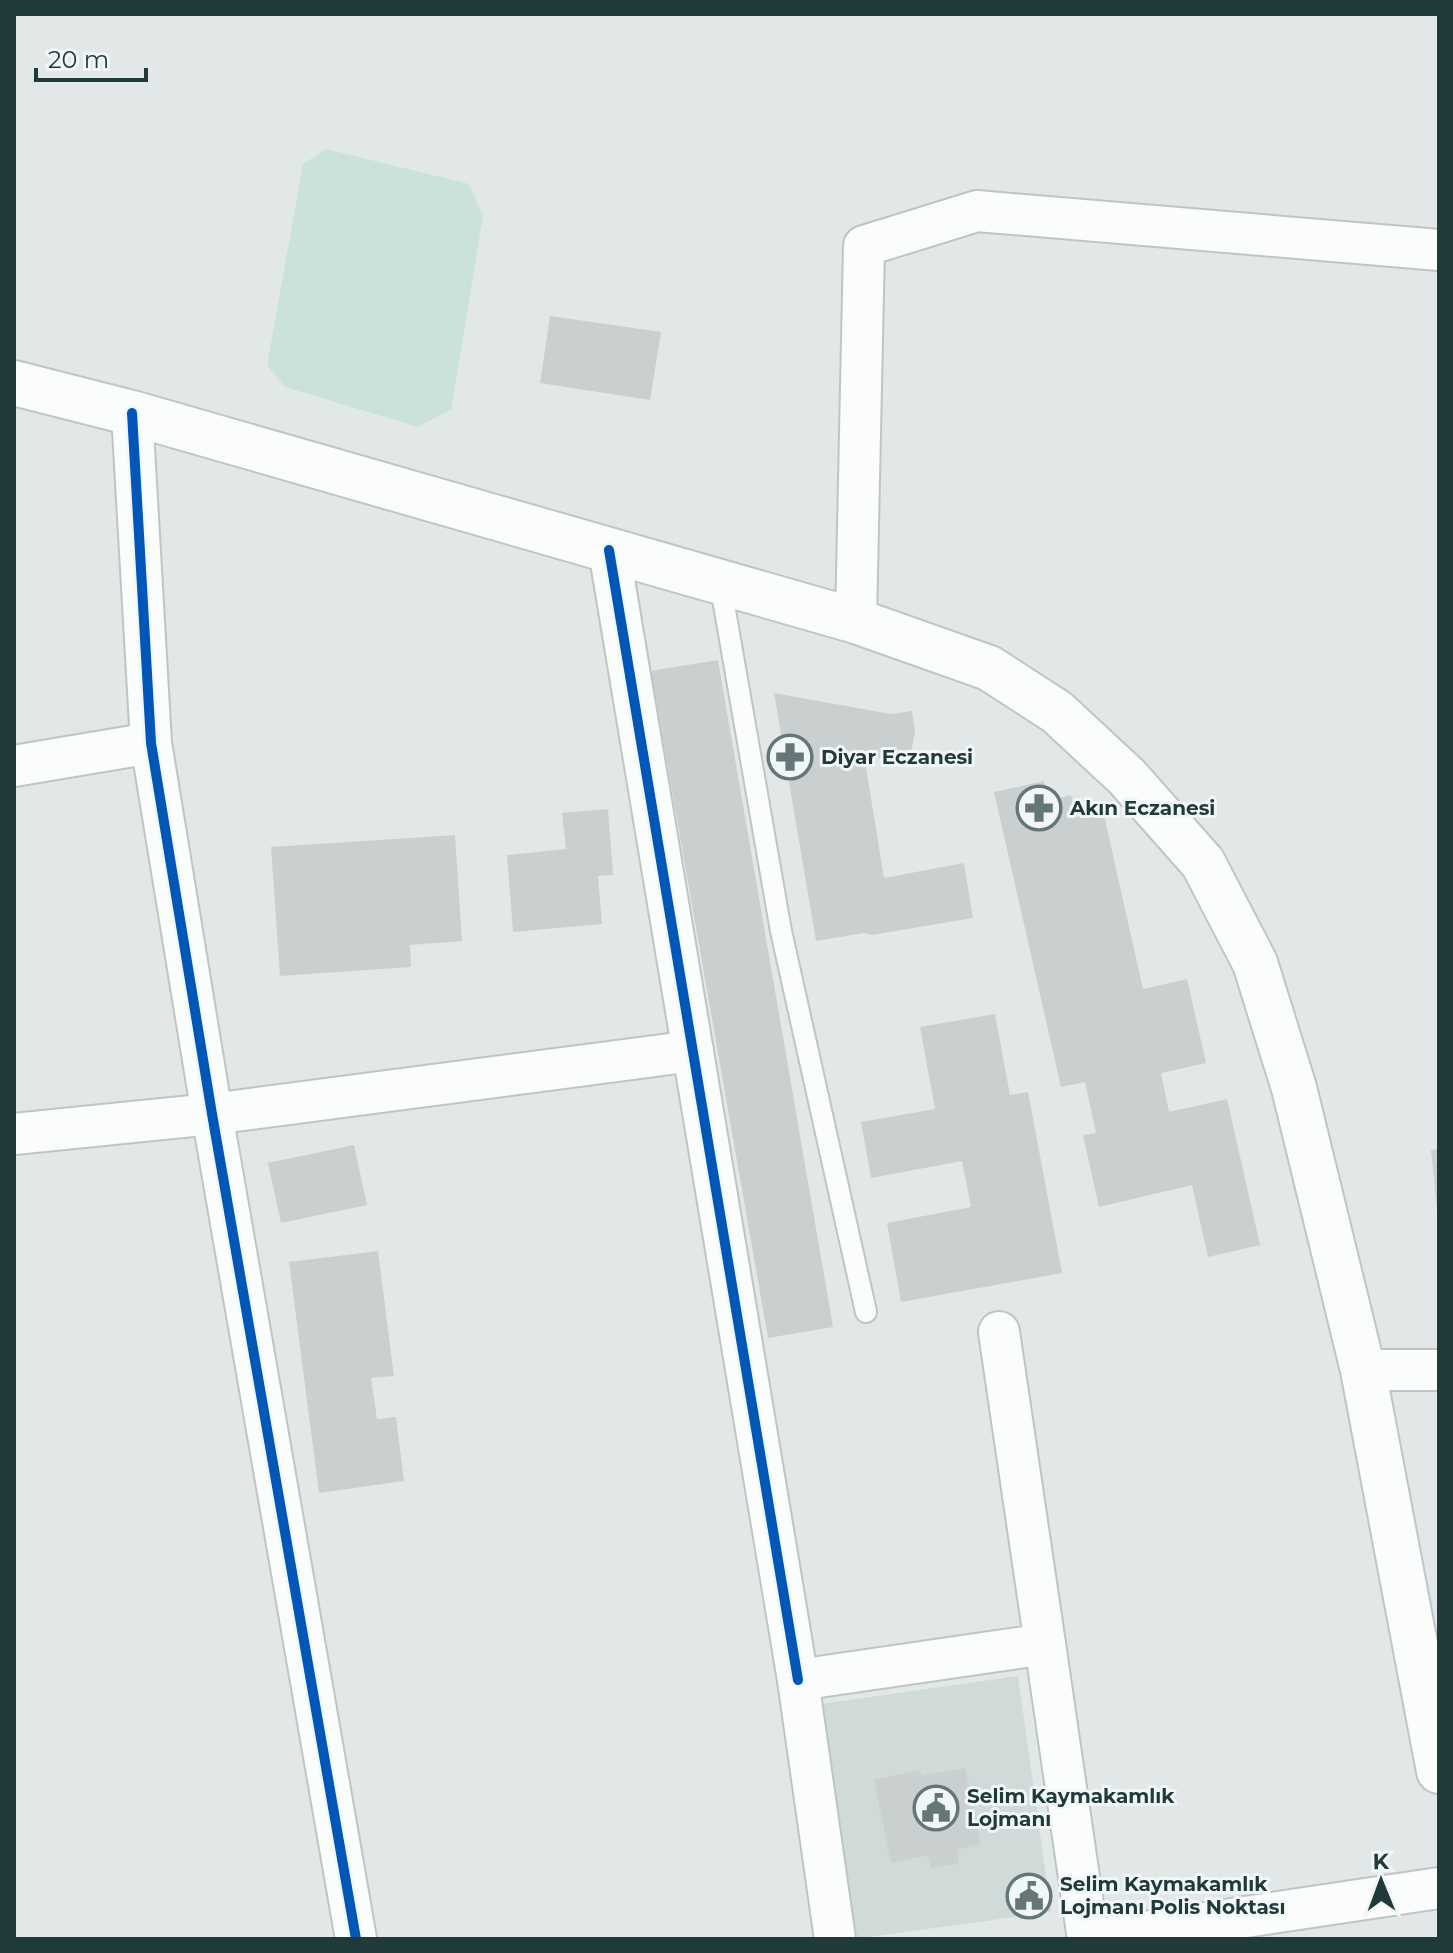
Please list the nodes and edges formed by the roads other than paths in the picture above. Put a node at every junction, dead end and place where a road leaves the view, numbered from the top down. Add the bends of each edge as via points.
1 (1439, 250) edge
2 (14, 383) edge
3 (132, 413) junction
4 (609, 550) junction
5 (720, 582) junction
6 (856, 621) junction
7 (151, 743) junction
8 (14, 766) edge
9 (693, 1051) junction
10 (212, 1114) junction
11 (14, 1134) edge
12 (866, 1312) dead end
13 (999, 1332) dead end
14 (1363, 1370) junction
15 (1439, 1370) edge
16 (1045, 1644) junction
17 (798, 1680) junction
18 (1439, 1771) edge
19 (1439, 1888) edge
20 (356, 1939) edge
21 (835, 1939) edge
22 (1088, 1939) edge
23 (1098, 1939) edge

1 - 6 street via 977,211 864,246
2 - 3 main road
3 - 4 main road
3 - 7 street
4 - 5 main road
4 - 9 street
5 - 6 main road
5 - 12 lane via 781,931
6 - 14 main road via 989,668 1057,712 1127,777 1203,863 1255,963 1294,1088
7 - 8 street
7 - 10 street
9 - 10 street
9 - 17 street
10 - 11 street
10 - 20 street
13 - 16 street
14 - 15 street
14 - 18 main road
16 - 17 street
16 - 22 street
17 - 21 street
19 - 23 street

